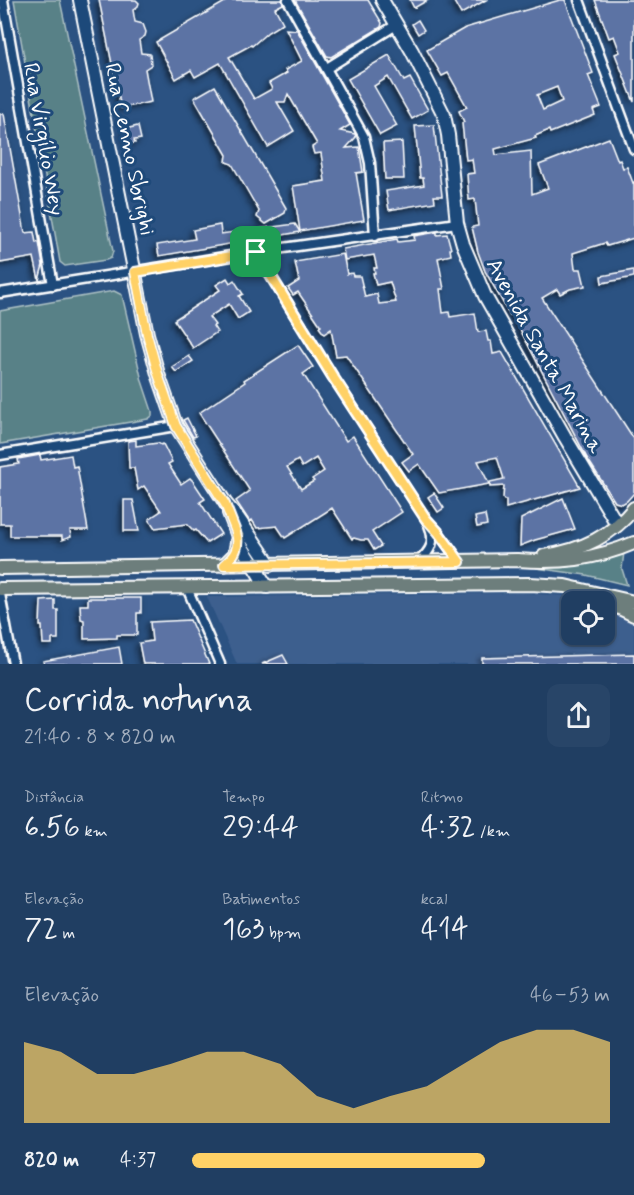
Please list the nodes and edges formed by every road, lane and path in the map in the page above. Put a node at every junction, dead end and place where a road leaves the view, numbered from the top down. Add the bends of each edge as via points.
1 (3, 0) edge
2 (80, 0) edge
3 (288, 0) edge
4 (382, 0) edge
5 (579, 0) edge
6 (396, 25) junction
7 (327, 68) junction
8 (634, 149) edge
9 (457, 223) junction
10 (375, 236) junction
11 (256, 252) junction
12 (135, 272) junction
13 (53, 285) junction
14 (0, 293) edge
15 (176, 426) junction
16 (0, 455) edge
17 (225, 504) junction
18 (634, 508) edge
19 (426, 519) junction
20 (617, 524) junction
21 (238, 537) junction
22 (634, 543) edge
23 (517, 560) junction
24 (418, 562) junction
25 (460, 562) junction
26 (254, 564) junction
27 (224, 565) junction
28 (270, 565) junction
29 (0, 568) edge
30 (267, 587) junction
31 (187, 588) junction
32 (0, 589) edge
33 (586, 590) junction
34 (0, 594) edge
35 (634, 602) edge
36 (634, 615) edge
37 (13, 664) edge
38 (220, 664) edge

1 - 13 street, Rua Virgílio Wey
2 - 12 street, Rua Cenno Sbrighi
3 - 7 street
4 - 6 street, Avenida Santa Marina
5 - 8 street
6 - 7 street
6 - 9 street, Avenida Santa Marina via 444,115
7 - 10 street via 368,147
9 - 10 street
9 - 20 street, Avenida Santa Marina via 485,296
10 - 11 street
11 - 12 street
11 - 19 street
12 - 13 street
12 - 15 street, Rua Cenno Sbrighi via 147,334
13 - 14 street
15 - 16 street
15 - 17 street, Rua Cenno Sbrighi
17 - 21 street, Rua Cenno Sbrighi
17 - 28 street, Rua Cenno Sbrighi
18 - 20 main road
19 - 24 street via 432,543
19 - 25 street
20 - 23 main road via 578,548
21 - 26 street, Rua Cenno Sbrighi
21 - 27 main road via 235,554
22 - 23 main road via 589,558 556,562
23 - 25 main road
24 - 25 main road
24 - 28 main road
26 - 27 main road
26 - 28 main road
26 - 30 street, Rua Cenno Sbrighi
27 - 29 main road
30 - 31 main road
30 - 33 main road via 531,584
31 - 32 main road
31 - 38 street
33 - 35 main road
33 - 36 main road
34 - 37 street

